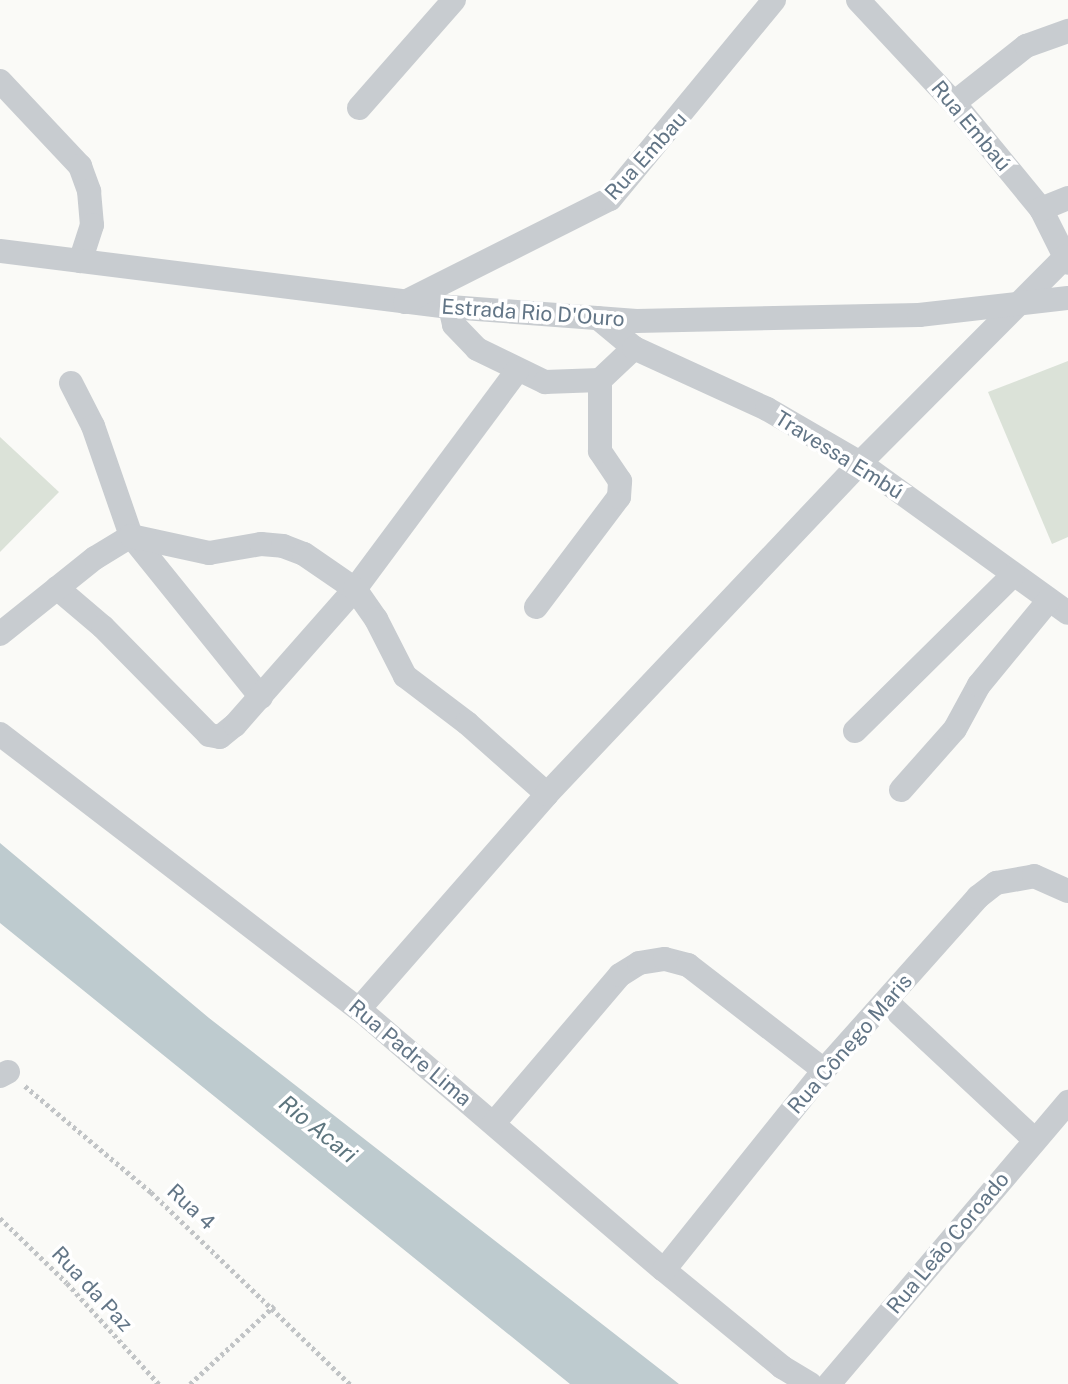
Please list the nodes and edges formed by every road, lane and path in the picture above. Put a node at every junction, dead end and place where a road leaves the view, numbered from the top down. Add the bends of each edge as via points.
1 (454, 0) edge
2 (774, 0) edge
3 (858, 0) edge
4 (1068, 31) edge
5 (0, 81) edge
6 (954, 103) junction
7 (359, 108) dead end
8 (1068, 198) edge
9 (1041, 209) junction
10 (0, 251) edge
11 (1067, 260) edge
12 (80, 261) junction
13 (1068, 298) edge
14 (405, 302) junction
15 (450, 307) junction
16 (597, 318) junction
17 (634, 348) junction
18 (517, 371) junction
19 (600, 380) junction
20 (71, 383) dead end
21 (860, 463) junction
22 (131, 536) junction
23 (1013, 575) junction
24 (57, 588) junction
25 (355, 589) junction
26 (536, 607) dead end
27 (1058, 607) edge
28 (0, 634) edge
29 (261, 697) junction
30 (855, 731) dead end
31 (0, 734) edge
32 (901, 790) dead end
33 (547, 794) junction
34 (1068, 891) edge
35 (887, 1002) junction
36 (359, 1009) junction
37 (824, 1070) junction
38 (4, 1074) edge
39 (1068, 1102) edge
40 (494, 1123) junction
41 (1035, 1140) junction
42 (0, 1218) edge
43 (664, 1270) junction
44 (274, 1306) junction
45 (156, 1383) edge
46 (190, 1384) edge
47 (351, 1384) edge
48 (810, 1384) edge
49 (829, 1384) edge

1 - 7 street
2 - 14 street, Rua Embau via 610,199
3 - 6 street, Rua Embaú
4 - 6 street via 1026,46
5 - 12 street via 80,166 89,191 92,225
6 - 9 street, Rua Embaú
8 - 9 street
9 - 11 street, Rua Embaú
10 - 12 street, Estrada Rio D'Ouro
11 - 21 street
12 - 14 street, Estrada Rio D'Ouro
13 - 16 street, Estrada Rio D'Ouro, bridge via 919,315
14 - 15 street, Estrada Rio D'Ouro
15 - 16 street, Estrada Rio D'Ouro
15 - 18 street via 460,334
16 - 17 street, Travessa Embú
17 - 19 street
17 - 21 street, Travessa Embú via 767,409
18 - 19 street via 564,384
18 - 25 street
19 - 26 street via 600,451 620,481 619,497
20 - 22 street via 93,426
21 - 23 street, Travessa Embú
21 - 33 street
22 - 24 street
22 - 25 street via 209,553 261,544 283,546 304,554
22 - 29 street
23 - 27 street, Travessa Embú
23 - 30 street
24 - 28 street
24 - 29 street via 212,737 226,734
25 - 29 street
25 - 33 street via 405,676
27 - 32 street via 979,685 955,729
31 - 36 street, Rua Padre Lima
33 - 36 street
34 - 35 street, Rua Cônego Maris via 1034,876 996,883 978,897
35 - 37 street, Rua Cônego Maris
35 - 41 street
36 - 40 street, Rua Padre Lima
37 - 40 street via 688,965 652,961 620,975
37 - 43 street, Rua Cônego Maris
38 - 44 path, Rua 4 via 151,1192
39 - 41 street, Rua Leão Coroado
40 - 43 street, Rua Padre Lima
41 - 49 street, Rua Leão Coroado
42 - 45 path, Rua da Paz via 67,1283
43 - 48 street, Rua Padre Lima via 782,1367
44 - 46 path
44 - 47 path, Rua 4

